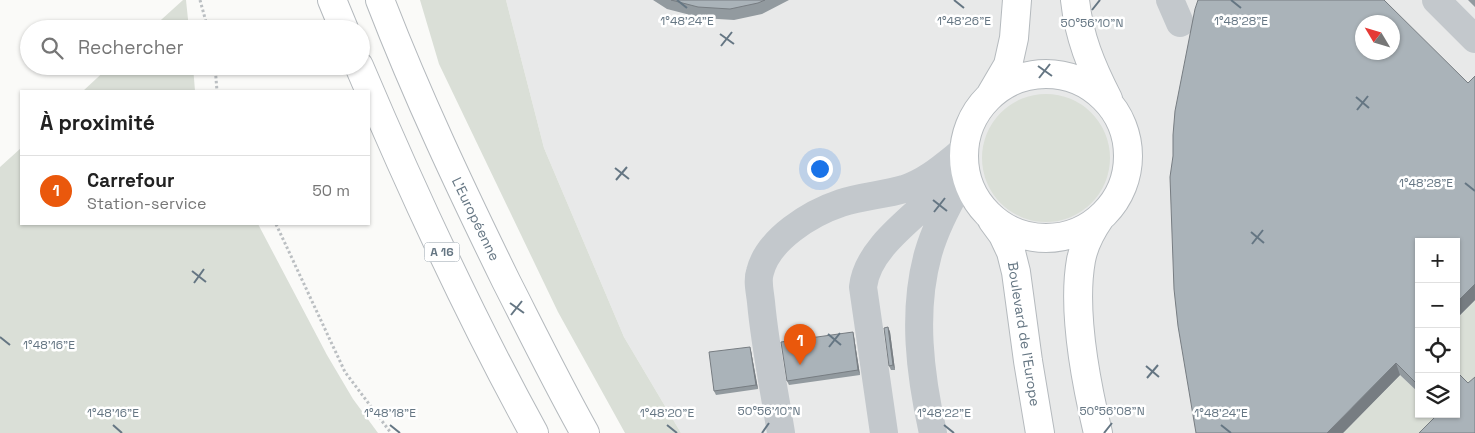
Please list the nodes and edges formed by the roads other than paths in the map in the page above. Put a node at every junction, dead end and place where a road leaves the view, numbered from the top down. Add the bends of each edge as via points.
1 (332, 0) edge
2 (380, 0) edge
3 (385, 0) edge
4 (1017, 0) edge
5 (1075, 0) edge
6 (1436, 0) edge
7 (340, 20) edge
8 (1475, 39) edge
9 (399, 49) junction
10 (363, 75) edge
11 (369, 90) edge
12 (370, 92) edge
13 (989, 98) junction
14 (1112, 107) junction
15 (965, 162) junction
16 (986, 213) junction
17 (1102, 217) junction
18 (534, 433) edge
19 (585, 433) edge
20 (781, 433) edge
21 (884, 433) edge
22 (933, 433) edge
23 (1040, 433) edge
24 (1098, 433) edge

1 - 7 main road
2 - 9 main road, L'Européenne
3 - 9 main road
4 - 13 main road via 1008,65
5 - 14 main road via 1087,56
6 - 8 lane
9 - 19 main road, L'Européenne via 483,234
10 - 11 main road, A 16
12 - 18 main road, A 16 via 448,264
13 - 14 main road via 1020,78 1054,74 1086,85
13 - 15 main road via 968,131
14 - 17 main road via 1124,130 1128,164 1117,197
15 - 16 main road via 970,188
15 - 20 lane via 916,184 842,203 812,216 786,234 770,252 758,280
15 - 21 lane via 942,190 879,249 864,277
15 - 22 lane via 928,254 922,290 921,358
16 - 17 main road via 1010,230 1028,237 1048,238 1067,236
16 - 23 main road, Boulevard de l'Europe via 1003,235 1016,272
17 - 24 main road via 1086,243 1079,283 1086,375

